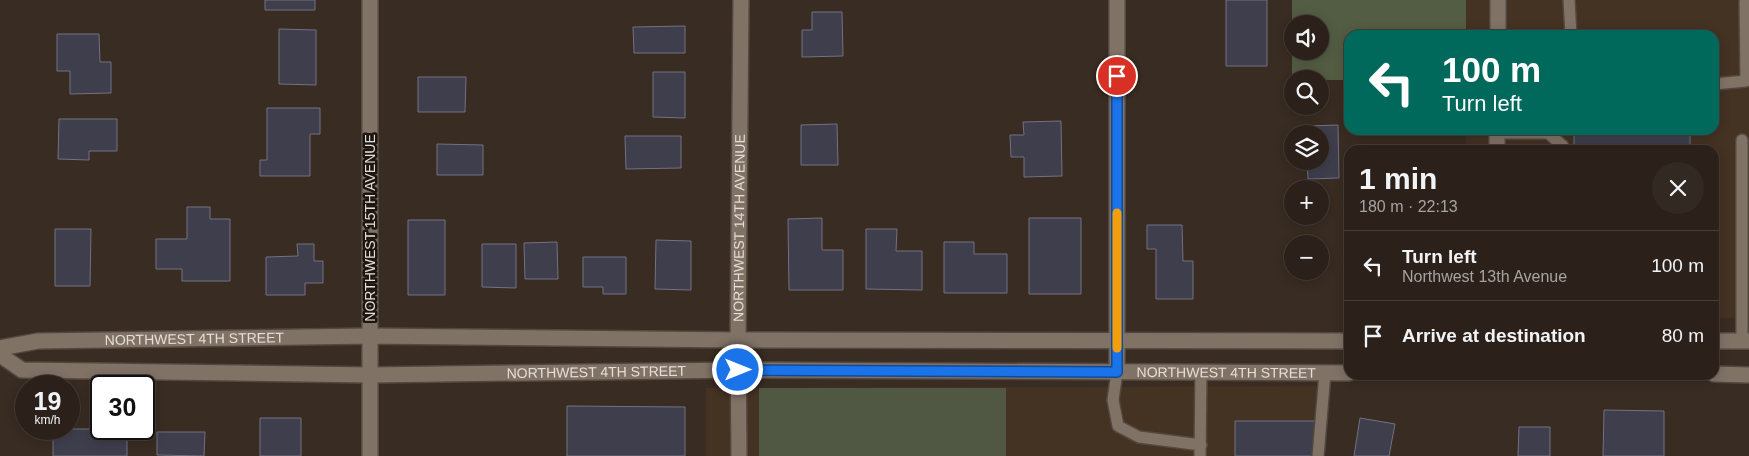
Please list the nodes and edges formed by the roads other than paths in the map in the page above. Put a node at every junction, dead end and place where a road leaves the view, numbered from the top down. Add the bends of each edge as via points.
1 (370, 0) edge
2 (741, 0) edge
3 (1117, 0) edge
4 (1498, 0) edge
5 (1569, 0) edge
6 (1745, 2) dead end
7 (1498, 30) edge
8 (1571, 30) edge
9 (1719, 84) edge
10 (1552, 135) edge
11 (1742, 140) dead end
12 (1562, 145) edge
13 (370, 336) junction
14 (738, 340) junction
15 (1117, 341) junction
16 (1344, 341) edge
17 (1719, 341) edge
18 (1745, 341) edge
19 (0, 348) edge
20 (0, 354) edge
21 (738, 370) junction
22 (1117, 372) junction
23 (1201, 372) junction
24 (1325, 373) junction
25 (1344, 373) edge
26 (1719, 374) edge
27 (370, 375) junction
28 (1749, 375) edge
29 (1201, 450) edge
30 (370, 456) edge
31 (739, 456) edge
32 (1318, 456) edge

1 - 13 street, NORTHWEST 15TH AVENUE
2 - 14 street, NORTHWEST 14TH AVENUE
3 - 15 street
4 - 7 street
5 - 8 lane
6 - 9 lane via 1746,81
10 - 12 lane
11 - 18 lane
13 - 14 street, NORTHWEST 4TH STREET
13 - 19 street, NORTHWEST 4TH STREET via 38,341
13 - 27 street, NORTHWEST 15TH AVENUE
14 - 15 street, NORTHWEST 4TH STREET
14 - 21 street, NORTHWEST 14TH AVENUE
15 - 16 street, NORTHWEST 4TH STREET
15 - 22 street
17 - 18 street
20 - 27 street, NORTHWEST 4TH STREET via 22,370
21 - 22 street, NORTHWEST 4TH STREET
21 - 27 street, NORTHWEST 4TH STREET
21 - 31 street, NORTHWEST 14TH AVENUE
22 - 23 street, NORTHWEST 4TH STREET
22 - 29 lane via 1114,400 1118,426 1140,437
23 - 24 street, NORTHWEST 4TH STREET
23 - 29 lane
24 - 25 street, NORTHWEST 4TH STREET
24 - 32 lane
26 - 28 street
27 - 30 street, NORTHWEST 15TH AVENUE

